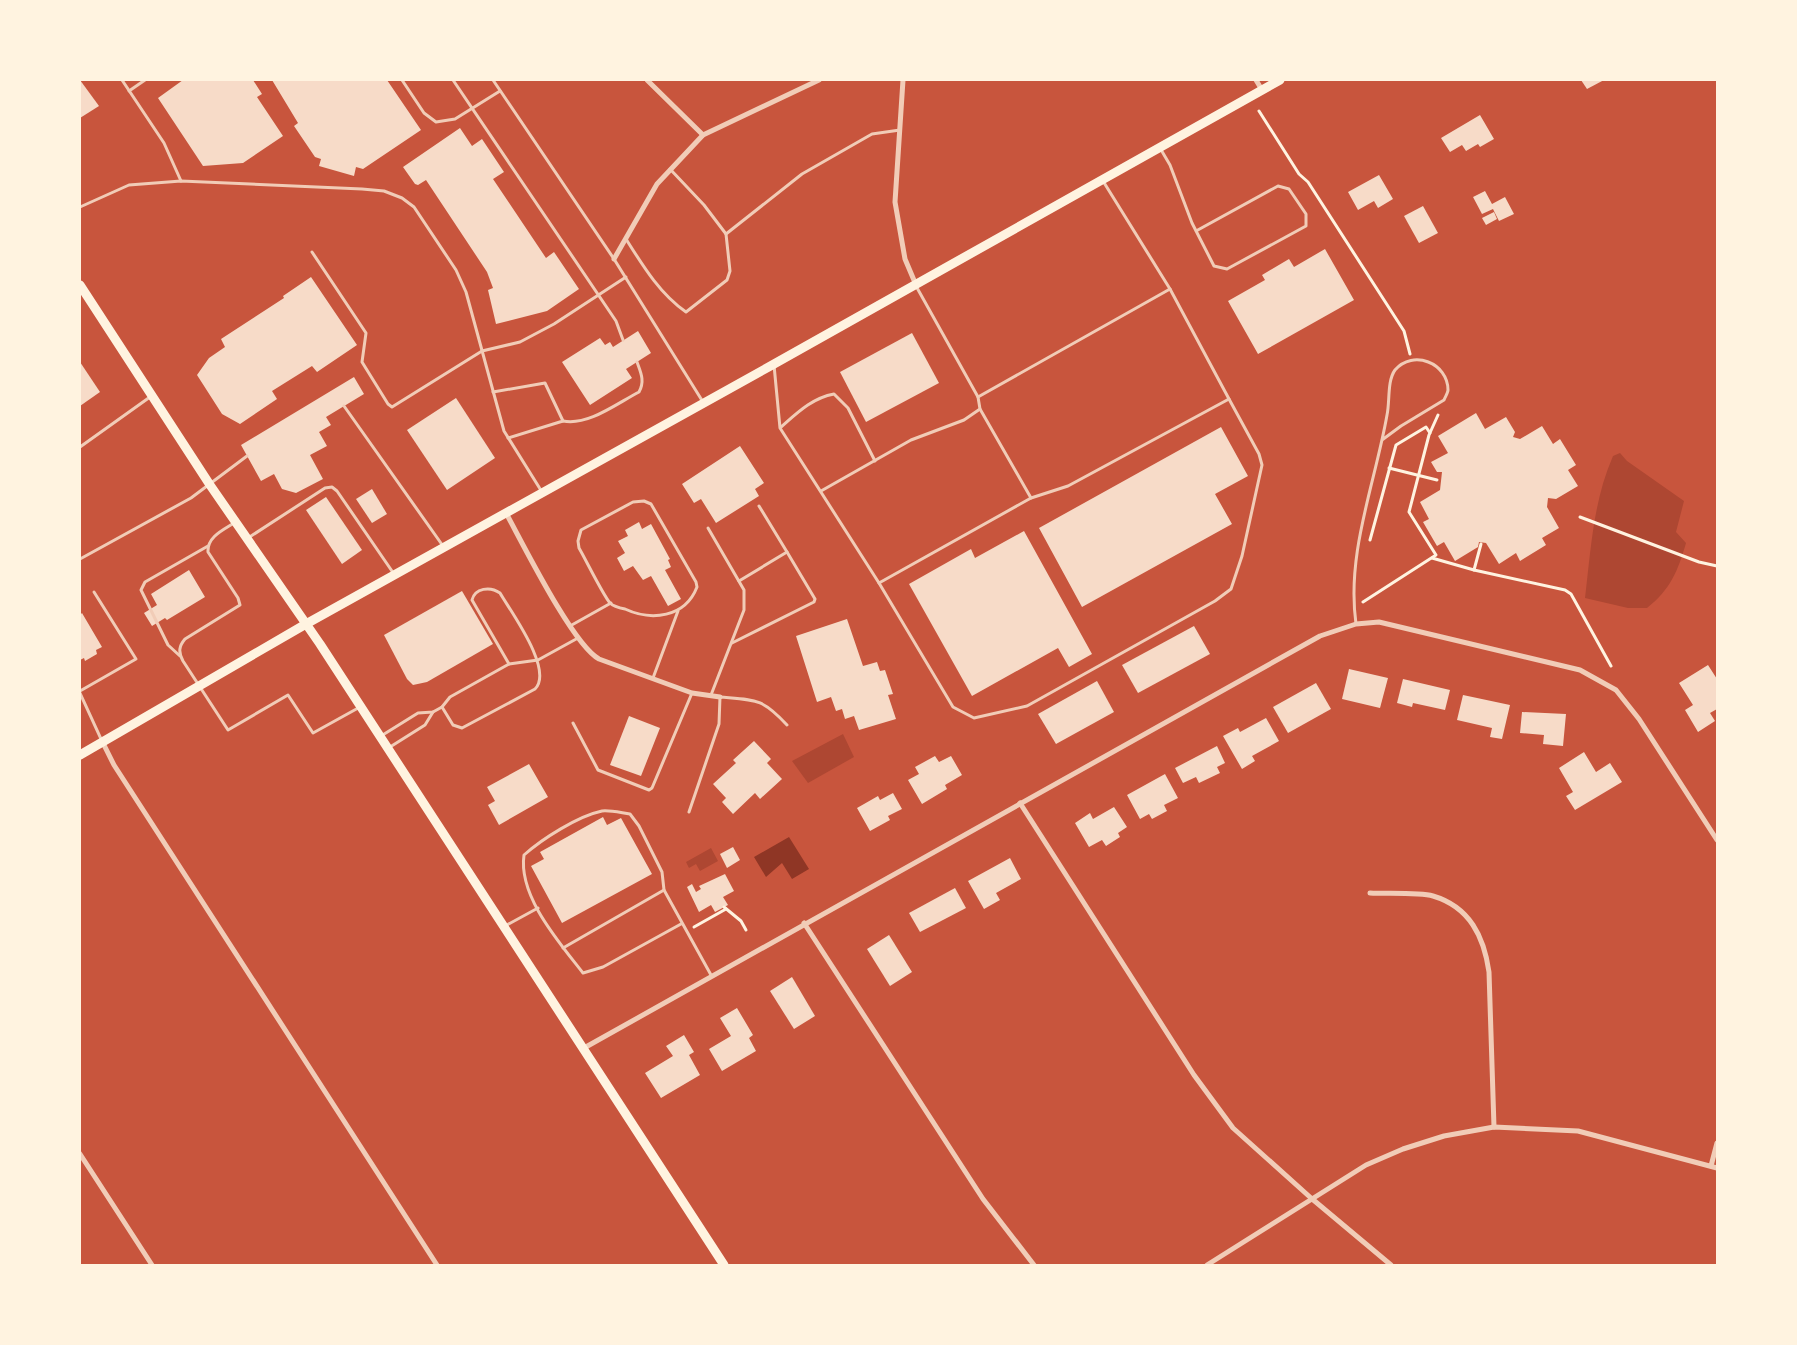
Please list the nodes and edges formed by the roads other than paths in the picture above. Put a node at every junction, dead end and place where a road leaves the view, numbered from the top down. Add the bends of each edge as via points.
1 (122, 80) edge
2 (145, 80) edge
3 (402, 80) edge
4 (453, 80) edge
5 (493, 80) edge
6 (646, 80) edge
7 (819, 80) edge
8 (903, 80) edge
9 (1256, 80) edge
10 (1280, 80) edge
11 (1262, 90) junction
12 (129, 91) junction
13 (500, 91) junction
14 (472, 110) junction
15 (900, 130) junction
16 (703, 136) junction
17 (1160, 148) junction
18 (670, 169) junction
19 (1102, 180) junction
20 (181, 181) junction
21 (80, 207) edge
22 (1196, 231) junction
23 (726, 234) junction
24 (626, 239) junction
25 (312, 252) dead end
26 (614, 259) junction
27 (626, 277) junction
28 (80, 285) edge
29 (916, 285) junction
30 (1170, 289) junction
31 (598, 296) junction
32 (623, 340) dead end
33 (482, 351) junction
34 (637, 362) dead end
35 (774, 364) junction
36 (493, 392) junction
37 (153, 395) junction
38 (978, 397) junction
39 (1228, 398) junction
40 (704, 402) junction
41 (344, 406) dead end
42 (980, 409) junction
43 (562, 421) junction
44 (780, 428) junction
45 (508, 438) junction
46 (1382, 440) junction
47 (80, 447) edge
48 (247, 456) dead end
49 (875, 461) junction
50 (210, 485) junction
51 (822, 492) junction
52 (542, 493) junction
53 (1031, 498) junction
54 (759, 506) dead end
55 (506, 513) junction
56 (236, 522) junction
57 (708, 528) dead end
58 (247, 538) junction
59 (208, 546) junction
60 (443, 547) junction
61 (787, 552) junction
62 (80, 559) edge
63 (395, 575) junction
64 (739, 581) junction
65 (879, 583) junction
66 (94, 592) dead end
67 (610, 603) junction
68 (678, 610) junction
69 (306, 624) junction
70 (1356, 624) junction
71 (570, 626) junction
72 (578, 638) junction
73 (731, 644) junction
74 (180, 656) junction
75 (538, 660) junction
76 (509, 664) junction
77 (653, 678) junction
78 (199, 686) junction
79 (80, 692) edge
80 (692, 693) junction
81 (711, 696) junction
82 (720, 697) junction
83 (360, 707) junction
84 (442, 707) junction
85 (433, 712) junction
86 (573, 723) dead end
87 (787, 725) dead end
88 (379, 737) junction
89 (102, 741) junction
90 (387, 748) junction
91 (80, 755) edge
92 (1020, 804) junction
93 (689, 812) dead end
94 (1717, 840) edge
95 (664, 890) junction
96 (1370, 893) dead end
97 (538, 908) junction
98 (804, 923) junction
99 (681, 924) junction
100 (503, 928) junction
101 (564, 948) junction
102 (711, 975) junction
103 (584, 1048) junction
104 (1494, 1127) junction
105 (1717, 1143) edge
106 (80, 1154) edge
107 (1714, 1167) edge
108 (1310, 1198) junction
109 (152, 1265) edge
110 (437, 1265) edge
111 (724, 1265) edge
112 (1034, 1265) edge
113 (1207, 1265) edge
114 (1391, 1265) edge

1 - 12 lane
2 - 12 lane
3 - 14 lane via 430,120 447,122
4 - 14 lane
5 - 13 lane
6 - 16 street
7 - 16 street
8 - 15 street
9 - 11 street
10 - 11 main road
11 - 17 main road
12 - 20 lane via 164,143
13 - 14 lane
13 - 26 lane
14 - 31 lane
15 - 23 lane via 872,134 802,174
15 - 29 street via 895,202 905,259
16 - 18 street
17 - 19 main road
17 - 22 lane
18 - 23 lane via 704,204
18 - 24 street via 657,184
19 - 29 main road
19 - 30 lane
20 - 21 lane via 129,185
20 - 33 lane via 362,189 384,191 402,198 414,207 456,270 466,292
22 - 22 lane via 1214,266 1227,270 1306,226 1306,214 1289,189 1278,186
23 - 24 lane via 730,271 727,280 686,312 660,288
24 - 26 street
25 - 33 lane via 366,333 362,362 392,407
26 - 27 lane
27 - 31 lane
27 - 40 lane
28 - 37 main road
29 - 35 main road
29 - 38 lane
30 - 38 lane
30 - 39 lane
31 - 32 lane via 616,321
31 - 33 lane via 520,342
33 - 36 lane
34 - 43 lane via 642,376 639,392 588,419 574,424
35 - 40 main road
35 - 44 lane
36 - 43 lane via 545,382
36 - 45 lane
37 - 47 lane
37 - 50 main road
38 - 42 lane
39 - 53 lane via 1068,486
39 - 65 lane via 1262,464 1242,556 1231,589 1027,706 974,718 953,707
40 - 52 main road
41 - 60 lane
42 - 49 lane via 964,420 911,440
42 - 53 lane
43 - 45 lane
44 - 49 lane via 820,396 834,394 848,408
44 - 51 lane
45 - 52 lane
46 - 46 lane via 1394,372 1411,359 1425,360 1439,371 1448,389 1444,400
46 - 70 lane via 1356,554 1353,603
48 - 50 lane
49 - 51 lane
50 - 56 main road
50 - 62 lane
51 - 65 lane
52 - 55 main road
53 - 65 lane
54 - 61 lane
55 - 60 main road
55 - 71 street
56 - 58 main road
56 - 59 lane via 216,535
57 - 64 lane
58 - 63 lane via 325,488 332,487
58 - 69 main road
59 - 74 lane via 208,552 240,604 185,639 180,645
59 - 74 lane via 145,582 141,590 168,645
60 - 63 main road
61 - 64 lane
61 - 73 lane via 814,602
63 - 69 main road
64 - 73 lane via 744,590 744,610
66 - 79 lane via 136,658
67 - 68 lane via 645,617 658,617
67 - 68 lane via 578,541 581,530 633,502 650,504 696,582 696,591
67 - 71 lane
68 - 77 lane
69 - 78 main road
69 - 83 main road
70 - 92 street via 1320,636
70 - 94 street via 1378,622 1580,670 1616,690 1639,719
71 - 72 street
72 - 75 lane
72 - 77 street via 599,659
73 - 81 lane
74 - 78 lane
75 - 76 lane
75 - 76 lane via 500,593 482,589 474,594 472,600
75 - 84 lane via 540,682 535,688 462,728 453,726
76 - 84 lane via 450,698
77 - 80 street
78 - 83 lane via 228,730 288,695 313,733
78 - 89 main road
79 - 89 lane
80 - 81 street
80 - 86 lane via 649,790 598,770
81 - 82 street
82 - 87 lane via 755,700 770,707
82 - 93 lane via 719,724
83 - 88 main road
84 - 85 lane
85 - 88 lane via 418,713
85 - 90 lane via 425,725
88 - 90 main road
89 - 91 main road
89 - 110 street via 114,765
90 - 100 main road
92 - 98 street
92 - 108 street via 1194,1075 1233,1128
95 - 97 lane via 662,872 630,814 604,811 581,820 524,855 524,881
95 - 99 lane
95 - 101 lane
96 - 104 street via 1432,896 1465,913 1486,949
97 - 100 lane
97 - 101 lane
98 - 102 street
98 - 112 street via 978,1192
99 - 101 lane via 590,973 583,973
99 - 102 lane
100 - 103 main road
102 - 103 street
103 - 111 main road
104 - 107 street via 1578,1131
104 - 108 street via 1444,1136 1403,1149 1366,1165
105 - 107 street
106 - 109 street
108 - 113 street
108 - 114 street

